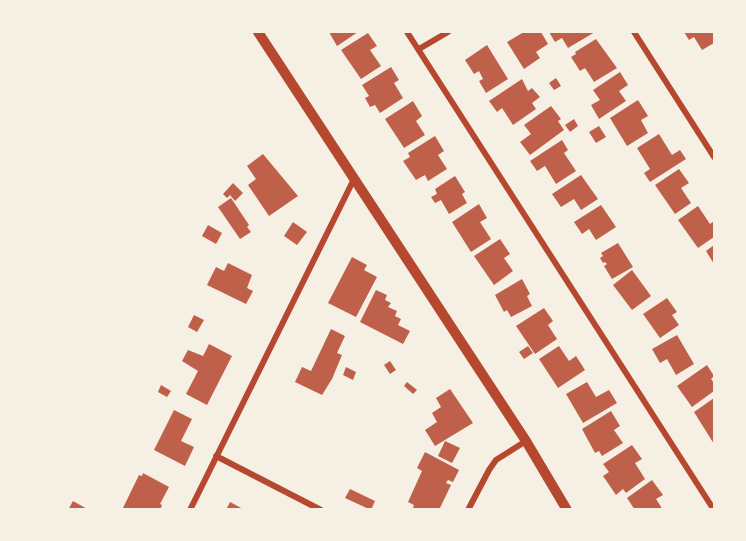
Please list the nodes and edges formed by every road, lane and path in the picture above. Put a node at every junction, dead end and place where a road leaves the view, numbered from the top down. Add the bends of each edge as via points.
1 (258, 32) edge
2 (407, 32) edge
3 (448, 32) edge
4 (634, 32) edge
5 (418, 49) junction
6 (714, 157) edge
7 (354, 179) junction
8 (526, 441) junction
9 (216, 456) junction
10 (190, 510) edge
11 (321, 510) edge
12 (468, 510) edge
13 (567, 510) edge
14 (714, 510) edge

1 - 7 street
2 - 5 street
3 - 5 street
4 - 6 street
5 - 14 street
7 - 8 street
7 - 9 street
8 - 12 street via 496,460
8 - 13 street
9 - 10 street
9 - 11 street

